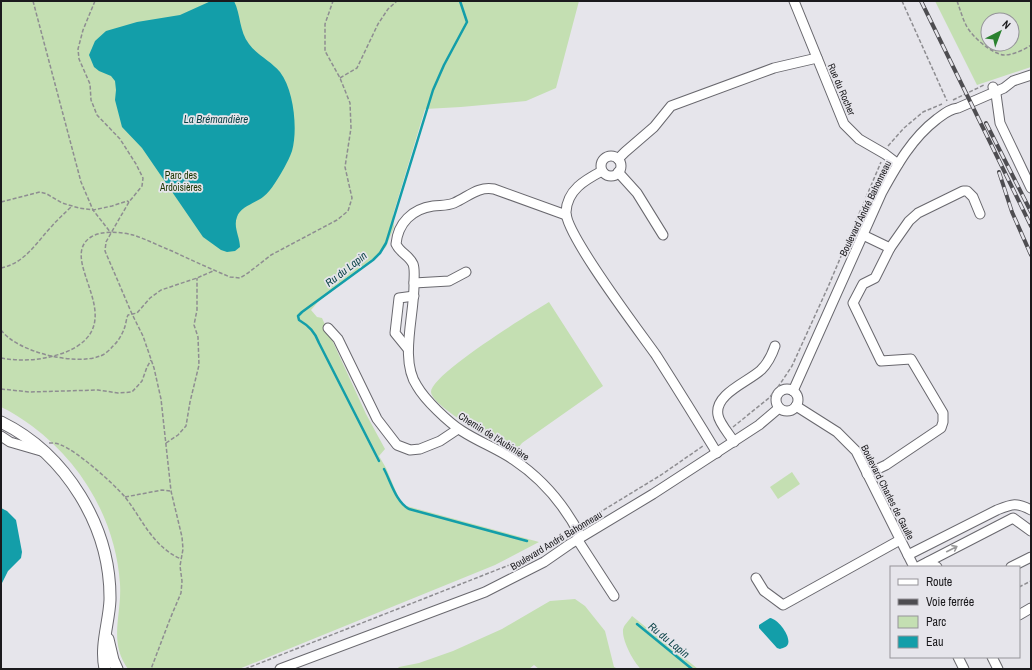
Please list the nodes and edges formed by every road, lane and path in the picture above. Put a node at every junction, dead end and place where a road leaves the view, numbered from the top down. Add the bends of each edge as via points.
1 (33, 1) edge
2 (95, 1) edge
3 (333, 1) edge
4 (397, 1) edge
5 (794, 1) edge
6 (902, 1) edge
7 (957, 1) edge
8 (1031, 46) edge
9 (817, 58) junction
10 (1031, 75) edge
11 (340, 78) junction
12 (992, 87) junction
13 (949, 106) junction
14 (885, 154) junction
15 (618, 159) junction
16 (898, 164) junction
17 (602, 171) junction
18 (618, 172) junction
19 (1031, 188) edge
20 (1, 202) edge
21 (130, 202) junction
22 (72, 206) junction
23 (93, 210) junction
24 (980, 214) dead end
25 (566, 215) junction
26 (111, 233) junction
27 (663, 235) dead end
28 (863, 235) junction
29 (890, 248) junction
30 (1, 268) edge
31 (214, 270) junction
32 (466, 272) dead end
33 (198, 278) junction
34 (414, 282) junction
35 (414, 296) junction
36 (132, 314) junction
37 (328, 328) dead end
38 (1, 330) edge
39 (775, 346) dead end
40 (408, 349) junction
41 (53, 357) junction
42 (1, 358) edge
43 (152, 359) junction
44 (1, 389) edge
45 (793, 391) junction
46 (796, 406) junction
47 (779, 408) junction
48 (1, 422) edge
49 (458, 428) junction
50 (727, 431) junction
51 (1, 436) edge
52 (710, 442) junction
53 (734, 442) junction
54 (166, 443) junction
55 (46, 447) junction
56 (717, 453) junction
57 (867, 474) junction
58 (171, 491) junction
59 (125, 497) junction
60 (1031, 510) edge
61 (577, 528) junction
62 (1031, 531) edge
63 (579, 538) junction
64 (900, 540) junction
65 (908, 555) junction
66 (1031, 557) edge
67 (181, 559) junction
68 (928, 562) junction
69 (914, 566) edge
70 (920, 566) edge
71 (935, 566) edge
72 (1013, 566) edge
73 (756, 578) dead end
74 (1031, 581) edge
75 (1020, 586) edge
76 (614, 596) dead end
77 (1031, 608) edge
78 (1020, 614) edge
79 (106, 627) junction
80 (958, 658) edge
81 (992, 658) edge
82 (105, 669) edge
83 (118, 669) edge
84 (151, 669) edge
85 (244, 669) edge
86 (280, 669) edge
87 (964, 669) edge
88 (998, 669) edge

1 - 23 path via 81,182
2 - 21 path via 82,34 78,50 79,59 90,84 90,100 97,115 120,139 141,172 142,186
3 - 11 path via 325,24 325,51
4 - 11 path via 378,24 357,68
5 - 9 street, Rue du Rocher
6 - 13 path
7 - 8 path via 966,26 980,42 995,52 1005,55
9 - 14 street, Rue du Rocher via 844,124 859,139
9 - 15 street via 774,68 671,106 654,127
10 - 12 street, Boulevard André Bahonneau
11 - 31 path via 350,103 351,128 346,168 352,198 348,211 337,220 271,255 240,278
12 - 13 path
12 - 13 street, Boulevard André Bahonneau via 958,108
12 - 19 street via 1000,123
13 - 14 path via 923,112 888,143
13 - 16 street, Boulevard André Bahonneau via 912,143
14 - 16 street, Rue du Rocher
14 - 50 path via 792,366 768,398
15 - 17 street via 613,156 605,158 601,165
15 - 18 street via 621,166
16 - 28 street, Boulevard André Bahonneau
17 - 18 street via 610,176
17 - 25 street via 576,187 568,200
18 - 27 street via 637,193
20 - 22 path via 40,192
21 - 23 path
21 - 26 path
22 - 23 path
22 - 30 path via 27,255
23 - 26 path
24 - 29 street via 970,193 963,191 918,213 908,221
25 - 34 street, Chemin de l'Aubinière via 494,189 481,189 450,204 424,208 411,214 400,227 396,244 400,251 408,255 413,265
25 - 52 street via 572,232 591,262 655,355
26 - 31 path via 132,235 152,242
26 - 36 path via 105,250
26 - 41 path via 92,236 82,252 81,264 96,318 93,329 86,339 73,349
28 - 29 street
28 - 45 street, Boulevard André Bahonneau
29 - 57 street via 875,278 863,284 853,303 881,361 911,359 943,414 943,422 941,428 886,465
31 - 33 path
32 - 34 street via 449,282
33 - 36 path via 161,290 150,298 138,313
33 - 54 path via 194,325 198,337 199,365 186,426 178,436
34 - 35 street, Chemin de l'Aubinière
35 - 40 street, Chemin de l'Aubinière
35 - 40 street via 399,298 396,333
36 - 41 path via 127,317 124,329 113,347 101,356 80,360
36 - 43 path via 144,336
37 - 49 street via 336,336 376,419 397,445 410,450 420,449 440,441
38 - 41 path via 24,347
39 - 50 street via 769,360 760,371 721,400 718,417
40 - 49 street, Chemin de l'Aubinière via 410,371 416,386
41 - 42 path via 14,361
43 - 44 path via 146,367 142,381 132,392 30,392
43 - 54 path via 159,388
45 - 46 street via 798,398
45 - 47 street via 784,389 777,394 776,402
46 - 47 street via 789,411
46 - 57 street, Boulevard Charles de Gaulle via 828,425 847,441 856,450
47 - 53 street, Boulevard André Bahonneau
48 - 55 main road
49 - 61 street, Chemin de l'Aubinière via 531,472 554,495
50 - 53 street
51 - 55 street via 10,442
52 - 56 street
52 - 61 path
53 - 56 street, Boulevard André Bahonneau
54 - 58 path
55 - 59 path via 56,443 63,445 114,485
55 - 79 main road via 90,513 98,531 110,588
56 - 63 street, Boulevard André Bahonneau
57 - 64 street, Boulevard Charles de Gaulle
58 - 59 path via 162,490
58 - 67 path via 182,537
59 - 67 path via 158,543
60 - 65 street via 1012,504
61 - 63 street, Chemin de l'Aubinière
61 - 85 path via 522,560
68 -> 62 street via 1013,518
63 - 76 street, Chemin de l'Aubinière
63 - 86 street, Boulevard André Bahonneau via 544,562 485,592
64 - 65 street, Boulevard Charles de Gaulle
64 - 73 street via 783,605 764,591
65 - 69 street, Boulevard Charles de Gaulle
66 - 72 street
67 - 84 path via 181,593
68 - 70 street
68 - 71 street
74 - 75 path
77 - 78 street
79 - 82 main road via 103,648
79 - 83 main road via 112,660
80 - 87 street
81 - 88 street

